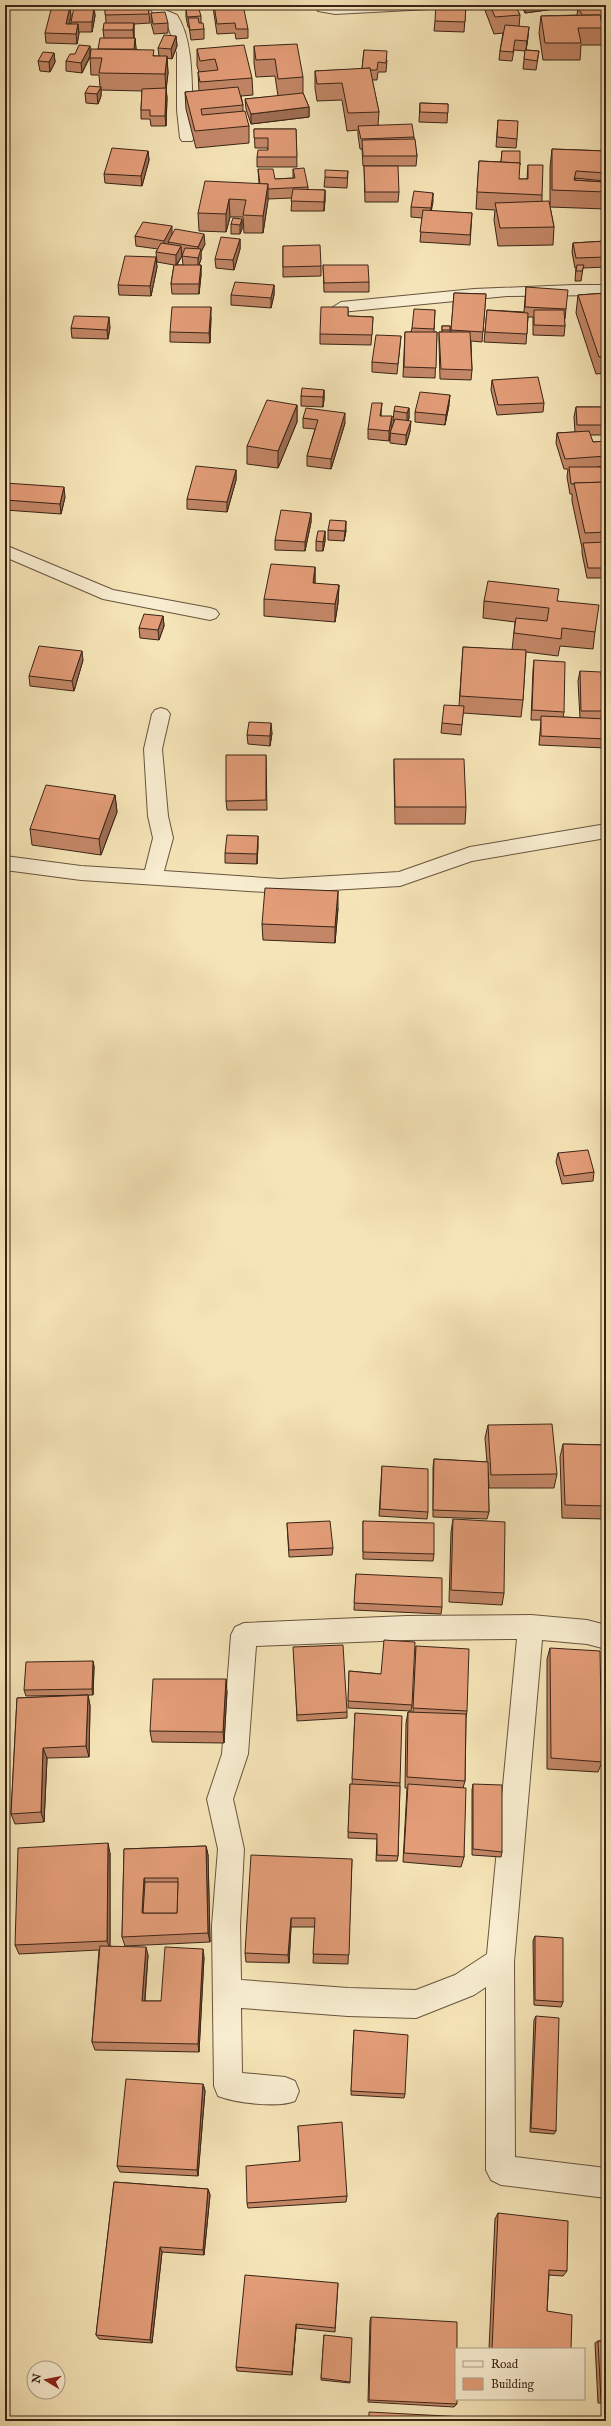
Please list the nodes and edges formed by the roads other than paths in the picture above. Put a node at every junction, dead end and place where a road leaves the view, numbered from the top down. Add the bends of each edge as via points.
1 (155, 5) edge
2 (322, 5) edge
3 (429, 5) edge
4 (187, 138) dead end
5 (606, 290) edge
6 (342, 307) edge
7 (5, 551) edge
8 (210, 614) dead end
9 (161, 714) dead end
10 (606, 830) edge
11 (5, 863) edge
12 (153, 878) junction
13 (530, 1627) junction
14 (606, 1637) edge
15 (500, 1962) junction
16 (227, 1993) junction
17 (285, 2091) dead end
18 (606, 2183) edge

1 - 4 street via 160,13 172,18 184,53 184,110
2 - 3 street via 324,8 335,10
5 - 6 street via 561,288
7 - 8 street via 109,595
9 - 12 street via 153,749 158,816 163,838
10 - 12 street via 470,854 400,879 280,886
11 - 12 street via 81,873
13 - 14 street via 587,1632
13 - 15 street
13 - 16 street via 406,1628 244,1635 235,1754 220,1799 231,1849 226,1925
15 - 16 street via 464,1985 416,2004
15 - 18 street via 501,2170
16 - 17 street via 228,2086

